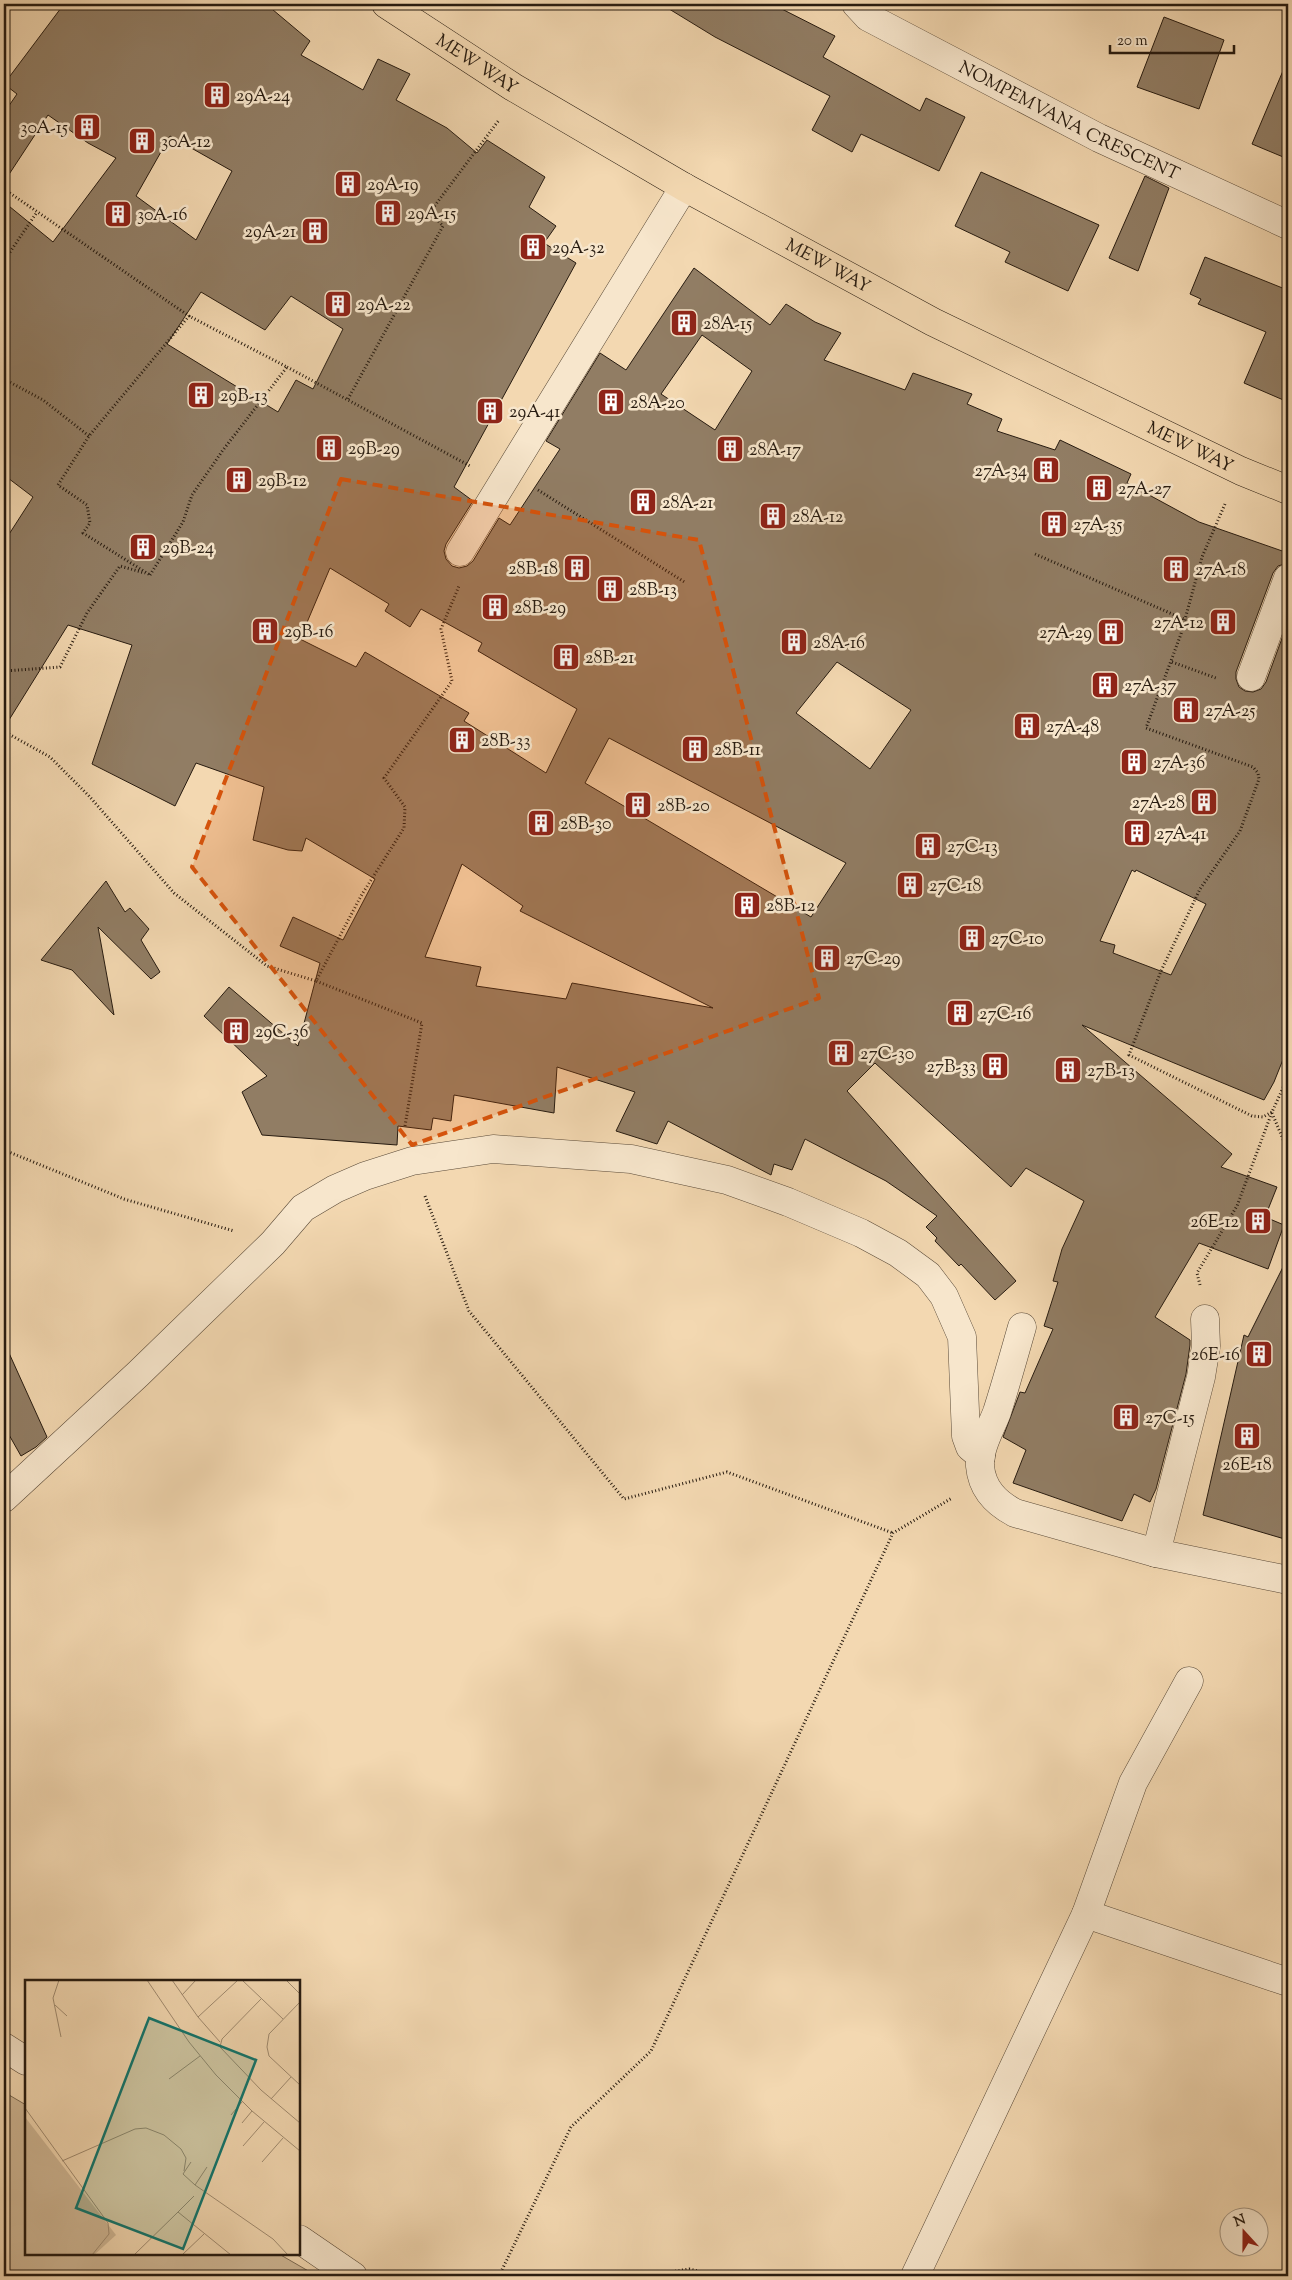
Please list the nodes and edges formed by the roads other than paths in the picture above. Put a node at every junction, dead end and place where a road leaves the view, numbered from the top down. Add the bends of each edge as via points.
1 (386, 4) edge
2 (856, 4) edge
3 (684, 187) junction
4 (1288, 225) edge
5 (1288, 490) edge
6 (460, 552) road end
7 (1288, 578) edge
8 (1251, 677) road end
9 (1205, 1320) road end
10 (1022, 1327) dead end
11 (982, 1468) junction
12 (4, 1498) edge
13 (1156, 1553) junction
14 (1288, 1580) edge
15 (1189, 1682) dead end
16 (1086, 1914) junction
17 (1288, 1982) edge
18 (4, 2047) edge
19 (25, 2060) edge
20 (300, 2240) edge
21 (353, 2276) edge
22 (915, 2276) edge

1 - 3 main road, MEW WAY via 513,88
2 - 4 street, NOMPEMVANA CRESCENT via 868,17 1099,138
3 - 5 main road, MEW WAY via 933,322 1241,471
3 - 6 street
7 - 8 street
9 - 13 street via 1206,1346 1201,1377
10 - 11 street
11 - 12 street via 966,1436 962,1337 952,1311 928,1275 898,1252 861,1232 727,1180 631,1159 493,1150 412,1161 366,1176 304,1208 273,1243 138,1374
11 - 13 street via 994,1500 1015,1513
13 - 14 street
15 - 16 street via 1132,1783
16 - 17 street
16 - 22 street
18 - 19 street
20 - 21 street

